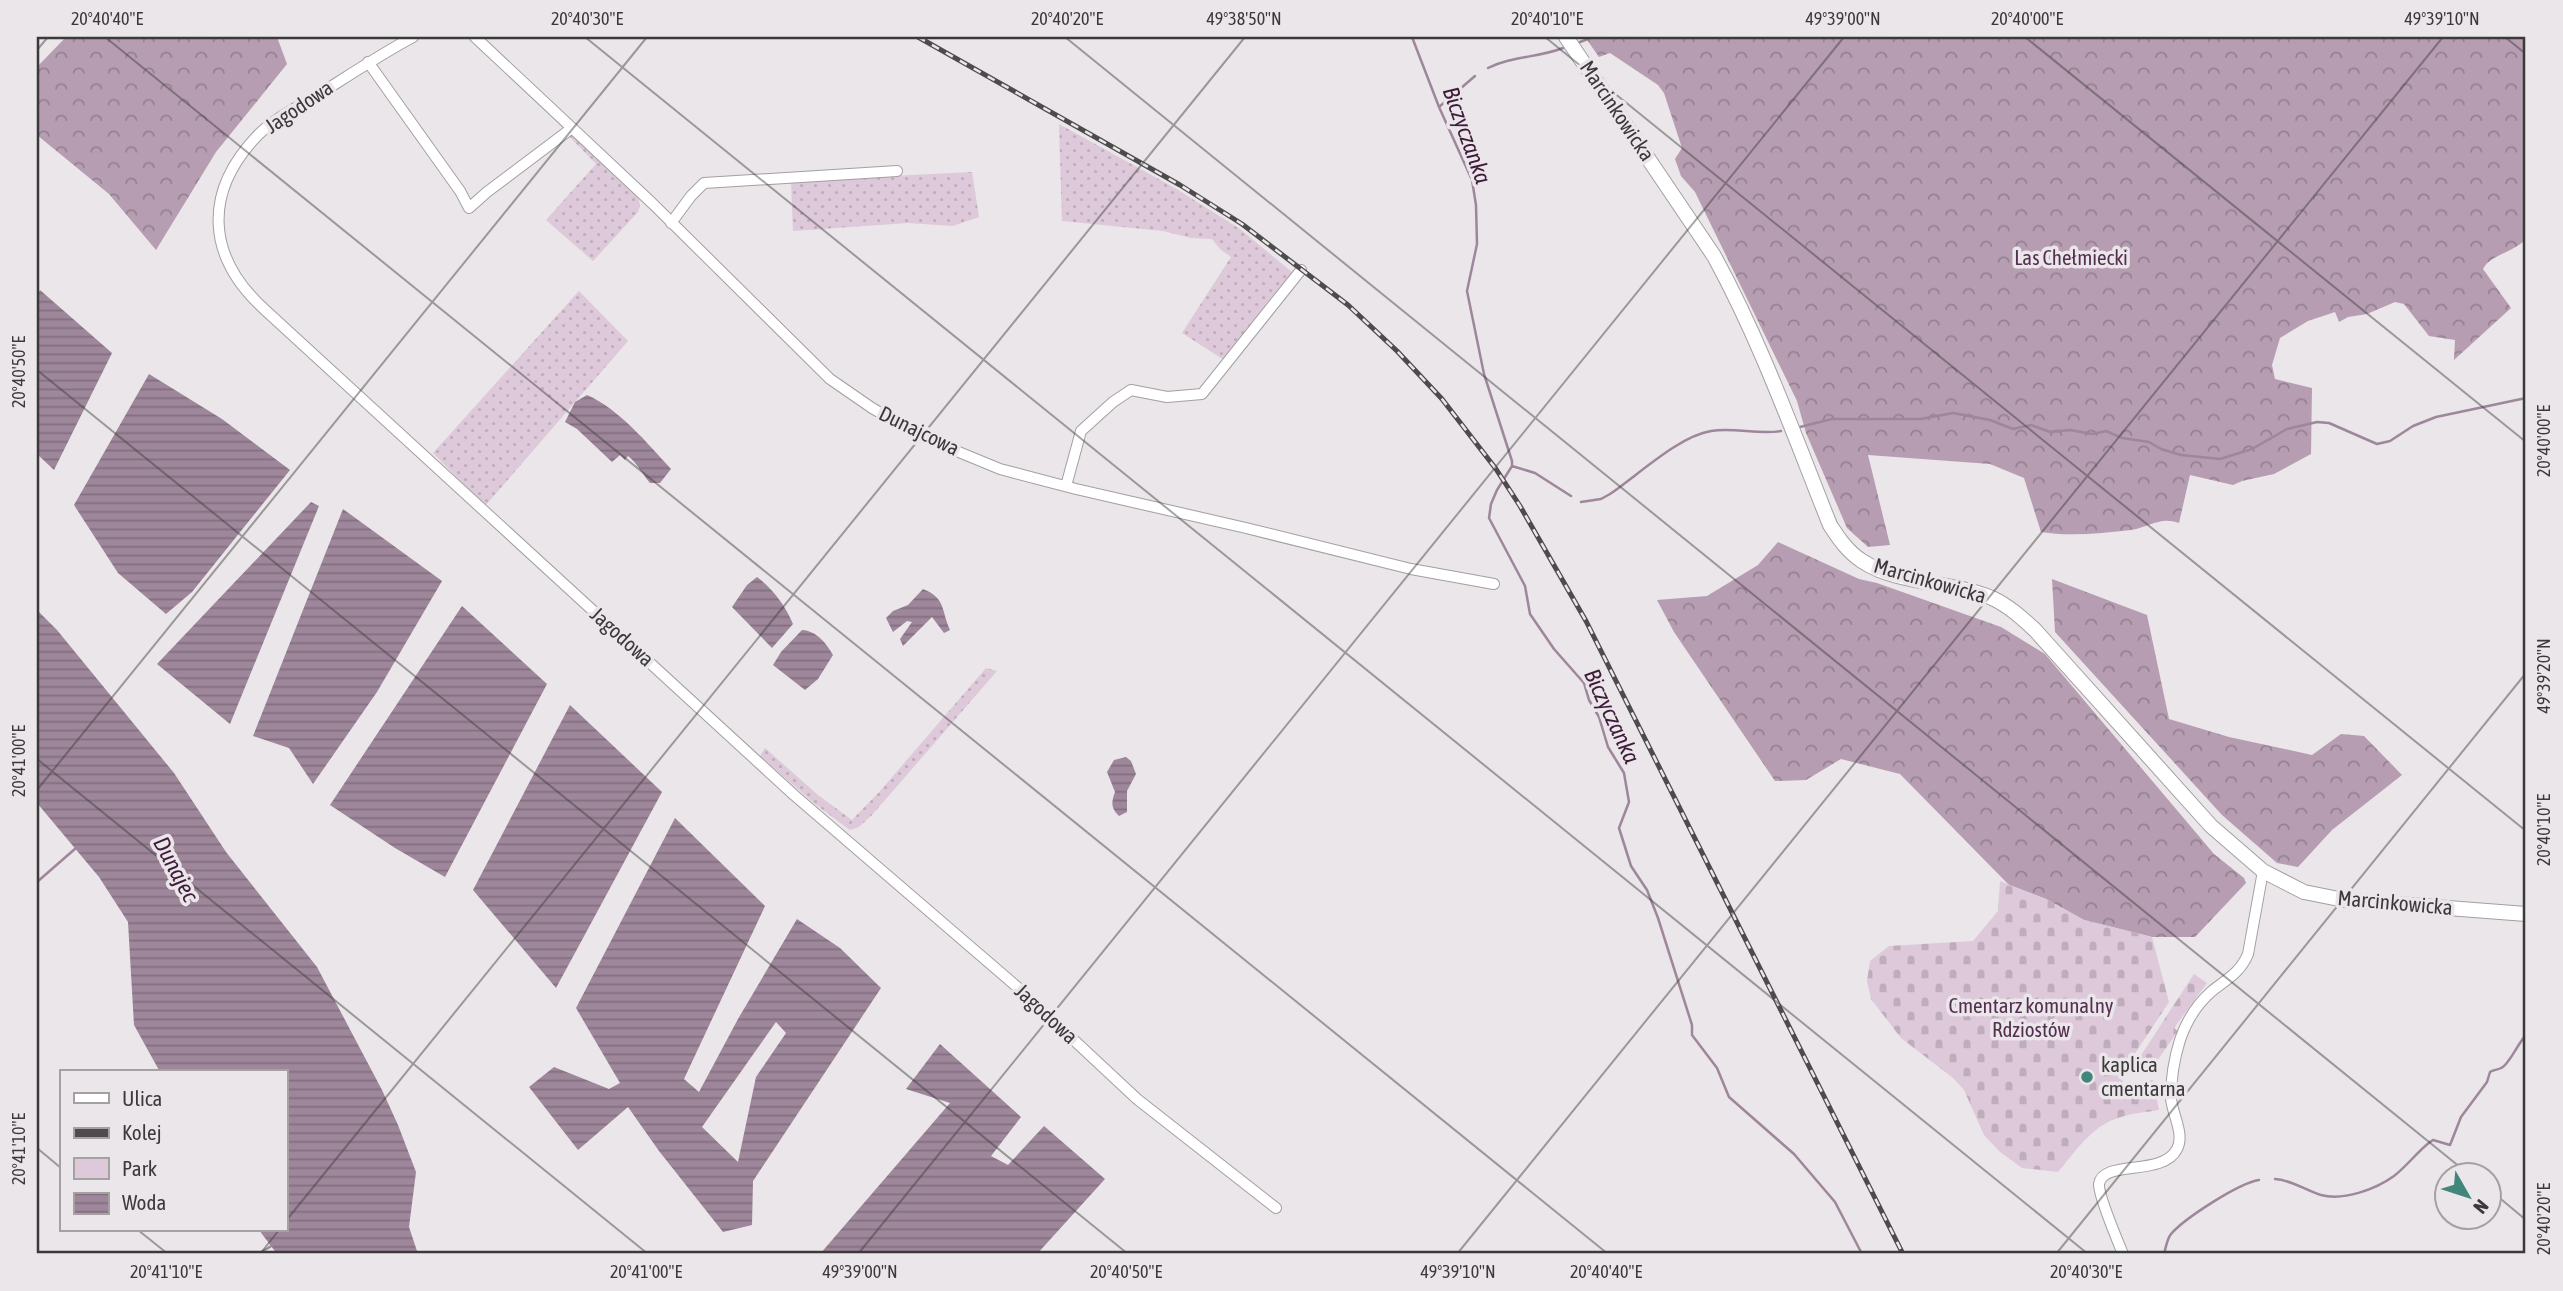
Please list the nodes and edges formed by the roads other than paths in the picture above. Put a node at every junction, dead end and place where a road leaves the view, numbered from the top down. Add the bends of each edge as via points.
1 (413, 37) edge
2 (475, 37) edge
3 (1566, 37) edge
4 (368, 62) junction
5 (572, 128) junction
6 (897, 171) dead end
7 (671, 223) junction
8 (1301, 270) dead end
9 (1066, 486) junction
10 (1494, 584) dead end
11 (2263, 872) junction
12 (2526, 914) edge
13 (1276, 1208) dead end
14 (2123, 1254) edge

1 - 4 street, Jagodowa
2 - 5 street, Dunajcowa
3 - 11 street, Marcinkowicka via 1714,256 1759,349 1830,525 1844,546 1882,572 1991,598 2012,609 2211,826
4 - 5 street via 469,208
4 - 13 street, Jagodowa via 278,119 259,134 233,168 219,203 222,249 232,274 257,303 794,795 1016,986 1137,1100
5 - 7 street, Dunajcowa
6 - 7 street via 704,183
7 - 9 street, Dunajcowa via 830,379 872,408 920,436 1000,469
8 - 9 street via 1202,394 1167,397 1131,390 1081,431
9 - 10 street, Dunajcowa via 1410,569
11 - 12 street, Marcinkowicka via 2304,891 2344,900
11 - 14 street via 2244,965 2194,1011 2176,1056 2171,1101 2178,1147 2166,1161 2113,1171 2099,1185

